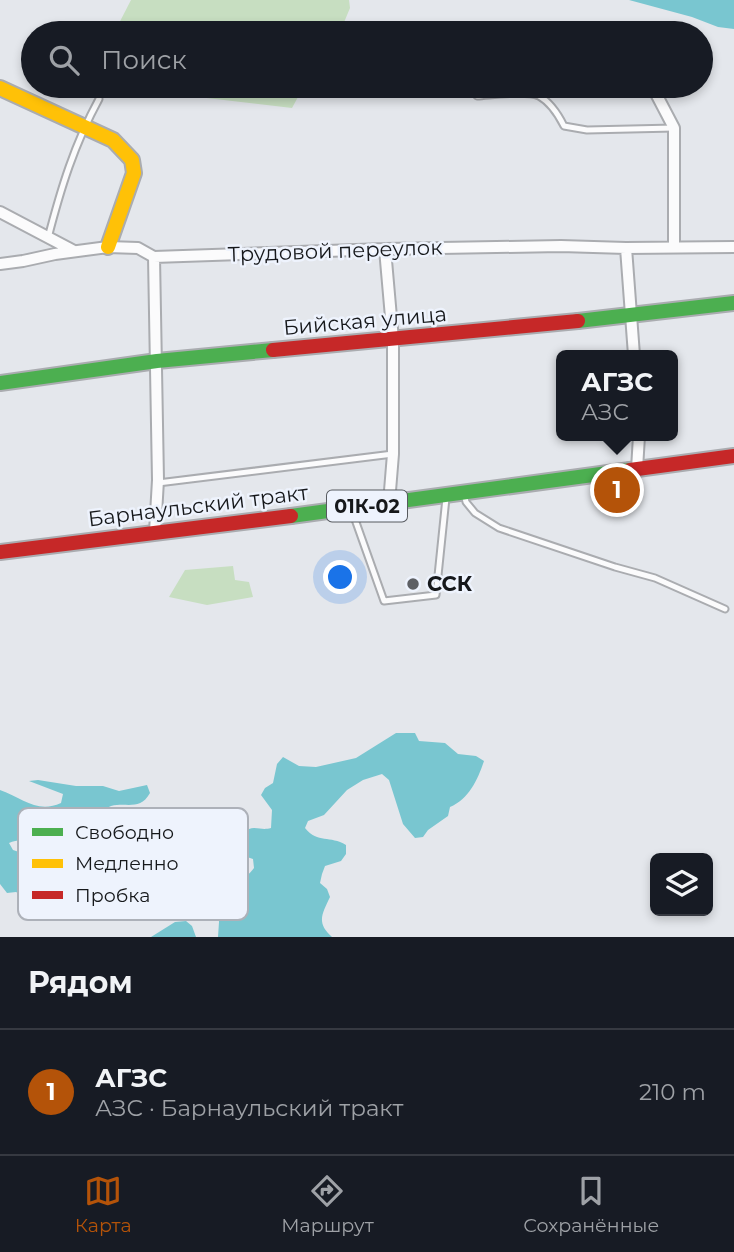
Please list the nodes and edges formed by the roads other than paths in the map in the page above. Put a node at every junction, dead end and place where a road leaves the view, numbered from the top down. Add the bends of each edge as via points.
1 (0, 88) edge
2 (541, 98) edge
3 (658, 98) edge
4 (99, 99) dead end
5 (84, 128) junction
6 (674, 128) junction
7 (0, 212) edge
8 (48, 238) junction
9 (108, 247) junction
10 (674, 247) junction
11 (734, 247) edge
12 (626, 248) junction
13 (386, 249) junction
14 (74, 251) junction
15 (154, 257) junction
16 (0, 264) edge
17 (734, 303) edge
18 (630, 316) junction
19 (393, 340) junction
20 (633, 350) edge
21 (157, 361) junction
22 (0, 383) edge
23 (639, 441) edge
24 (393, 454) junction
25 (734, 456) edge
26 (637, 469) junction
27 (158, 483) junction
28 (463, 492) junction
29 (447, 494) junction
30 (389, 503) junction
31 (351, 508) junction
32 (155, 533) junction
33 (0, 552) edge
34 (725, 609) dead end

1 - 5 street
2 - 6 lane via 557,111 564,126 587,130
3 - 6 street
4 - 5 lane
5 - 8 lane
5 - 9 street via 113,140 135,166
6 - 10 street
7 - 8 street
8 - 14 street
9 - 14 street, Трудовой переулок
9 - 15 street, Трудовой переулок via 138,248
10 - 11 street, Трудовой переулок
10 - 12 street, Трудовой переулок
12 - 13 street, Трудовой переулок
12 - 18 street
13 - 15 street, Трудовой переулок
13 - 19 street
14 - 16 street, Трудовой переулок
15 - 21 street
17 - 18 street, Бийская улица
18 - 19 street, Бийская улица
18 - 20 street
19 - 21 street, Бийская улица
19 - 24 street
21 - 22 street, Бийская улица
21 - 27 street
23 - 26 street
24 - 27 lane
24 - 30 street
25 - 26 street, Барнаульский тракт / 01К-02
26 - 28 street, Барнаульский тракт / 01К-02
27 - 32 street
28 - 29 street, Барнаульский тракт / 01К-02
28 - 34 lane via 475,513 499,528 655,578
29 - 30 street, Барнаульский тракт / 01К-02
29 - 31 lane via 436,594 384,601
30 - 31 street, Барнаульский тракт / 01К-02
31 - 32 street, Барнаульский тракт / 01К-02
32 - 33 street, Барнаульский тракт / 01К-02

